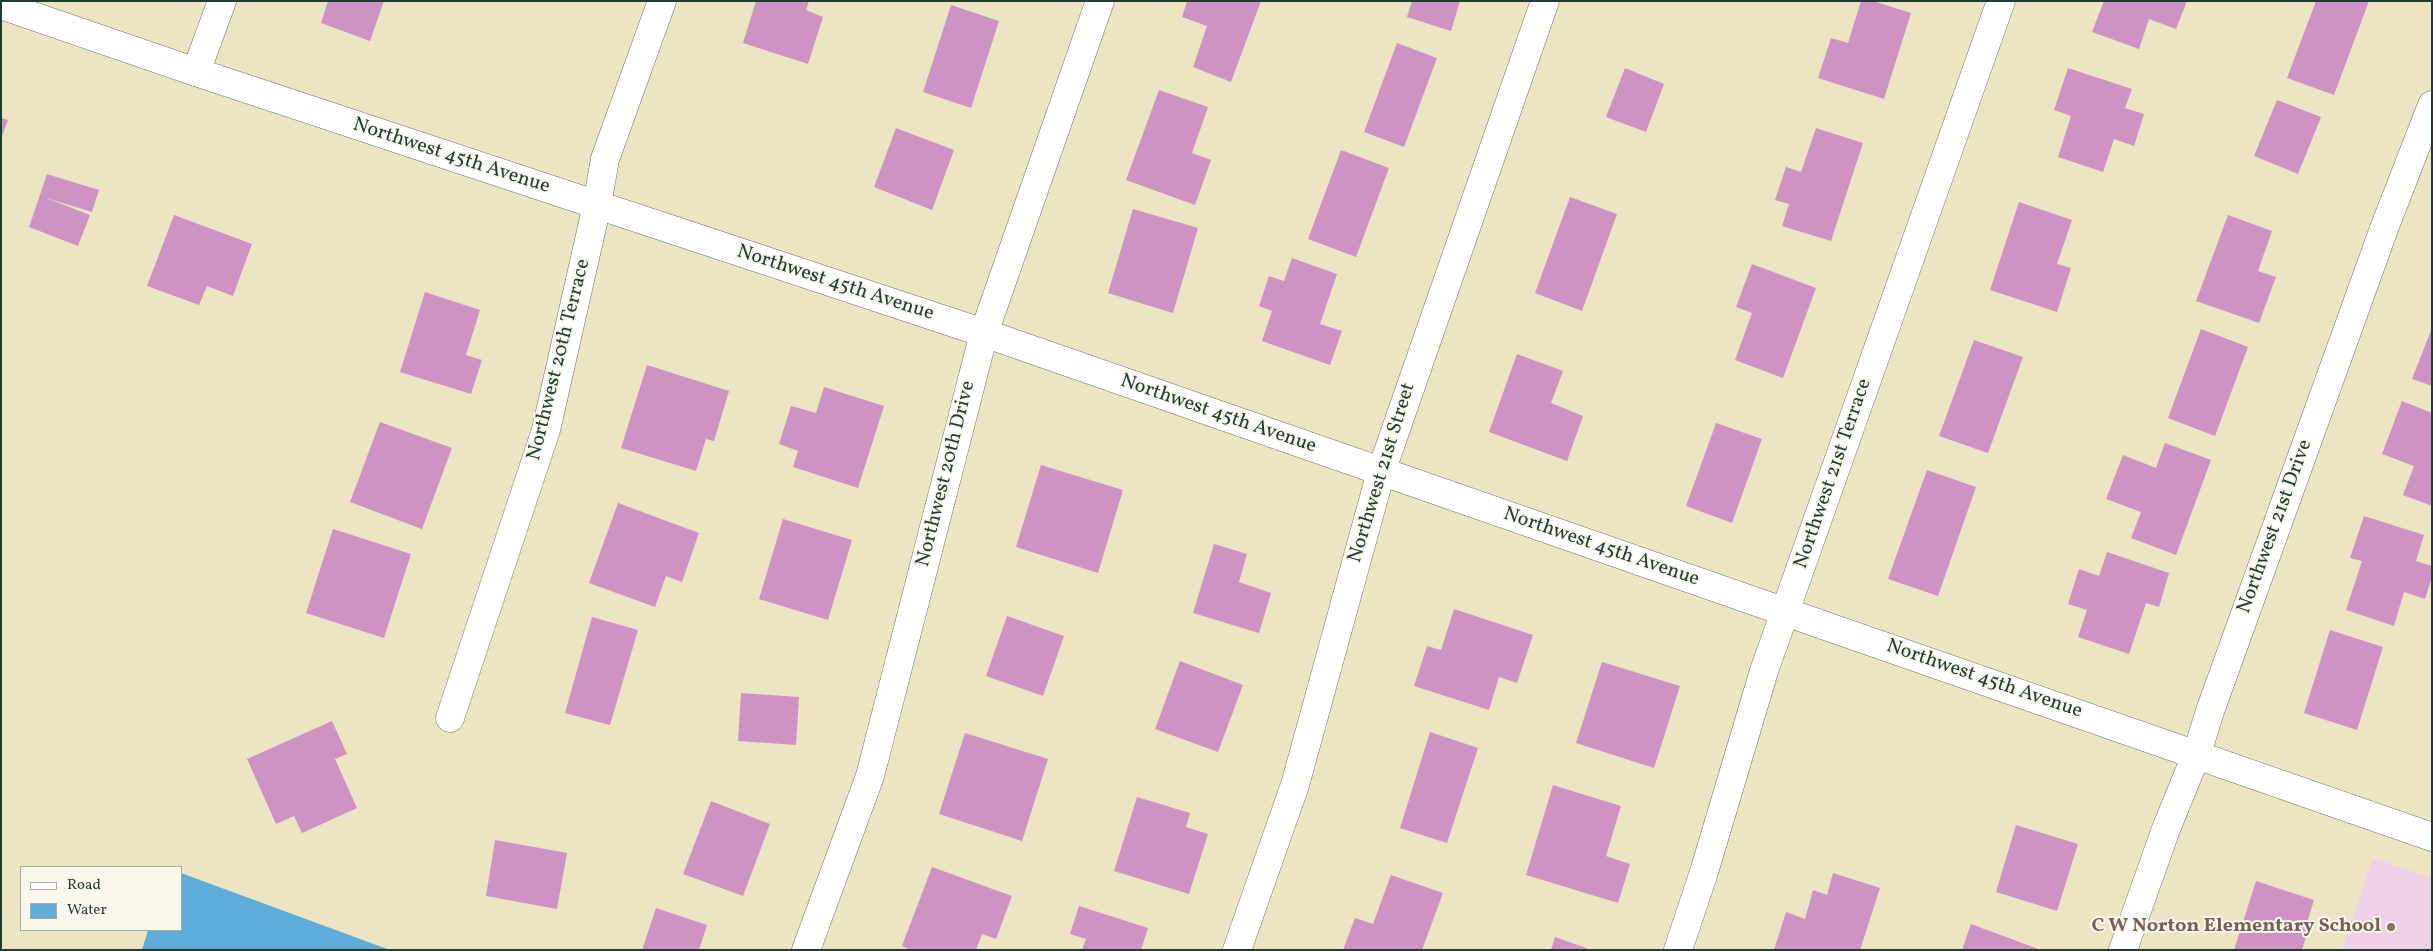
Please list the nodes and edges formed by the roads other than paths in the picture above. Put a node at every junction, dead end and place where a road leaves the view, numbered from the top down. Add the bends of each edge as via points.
1 (222, 1) edge
2 (662, 1) edge
3 (1100, 1) edge
4 (1545, 1) edge
5 (2000, 1) edge
6 (1, 5) edge
7 (196, 72) junction
8 (2432, 105) edge
9 (597, 205) junction
10 (984, 333) junction
11 (1381, 472) junction
12 (1784, 612) junction
13 (450, 718) dead end
14 (2197, 753) junction
15 (2432, 836) edge
16 (806, 950) edge
17 (1238, 950) edge
18 (1678, 950) edge
19 (2123, 950) edge

1 - 7 street
2 - 9 street, Northwest 20th Terrace via 605,160
3 - 10 street, Northwest 20th Drive
4 - 11 street, Northwest 21st Street
5 - 12 street, Northwest 21st Terrace
6 - 7 street, Northwest 45th Avenue
7 - 9 street, Northwest 45th Avenue
8 - 14 street, Northwest 21st Drive via 2381,235
9 - 10 street, Northwest 45th Avenue
9 - 13 street, Northwest 20th Terrace via 546,430
10 - 11 street, Northwest 45th Avenue
10 - 16 street, Northwest 20th Drive via 870,776
11 - 12 street, Northwest 45th Avenue
11 - 17 street, Northwest 21st Street via 1295,785
12 - 14 street, Northwest 45th Avenue
12 - 18 street, Northwest 21st Terrace
14 - 15 street, Northwest 45th Avenue
14 - 19 street, Northwest 21st Drive

